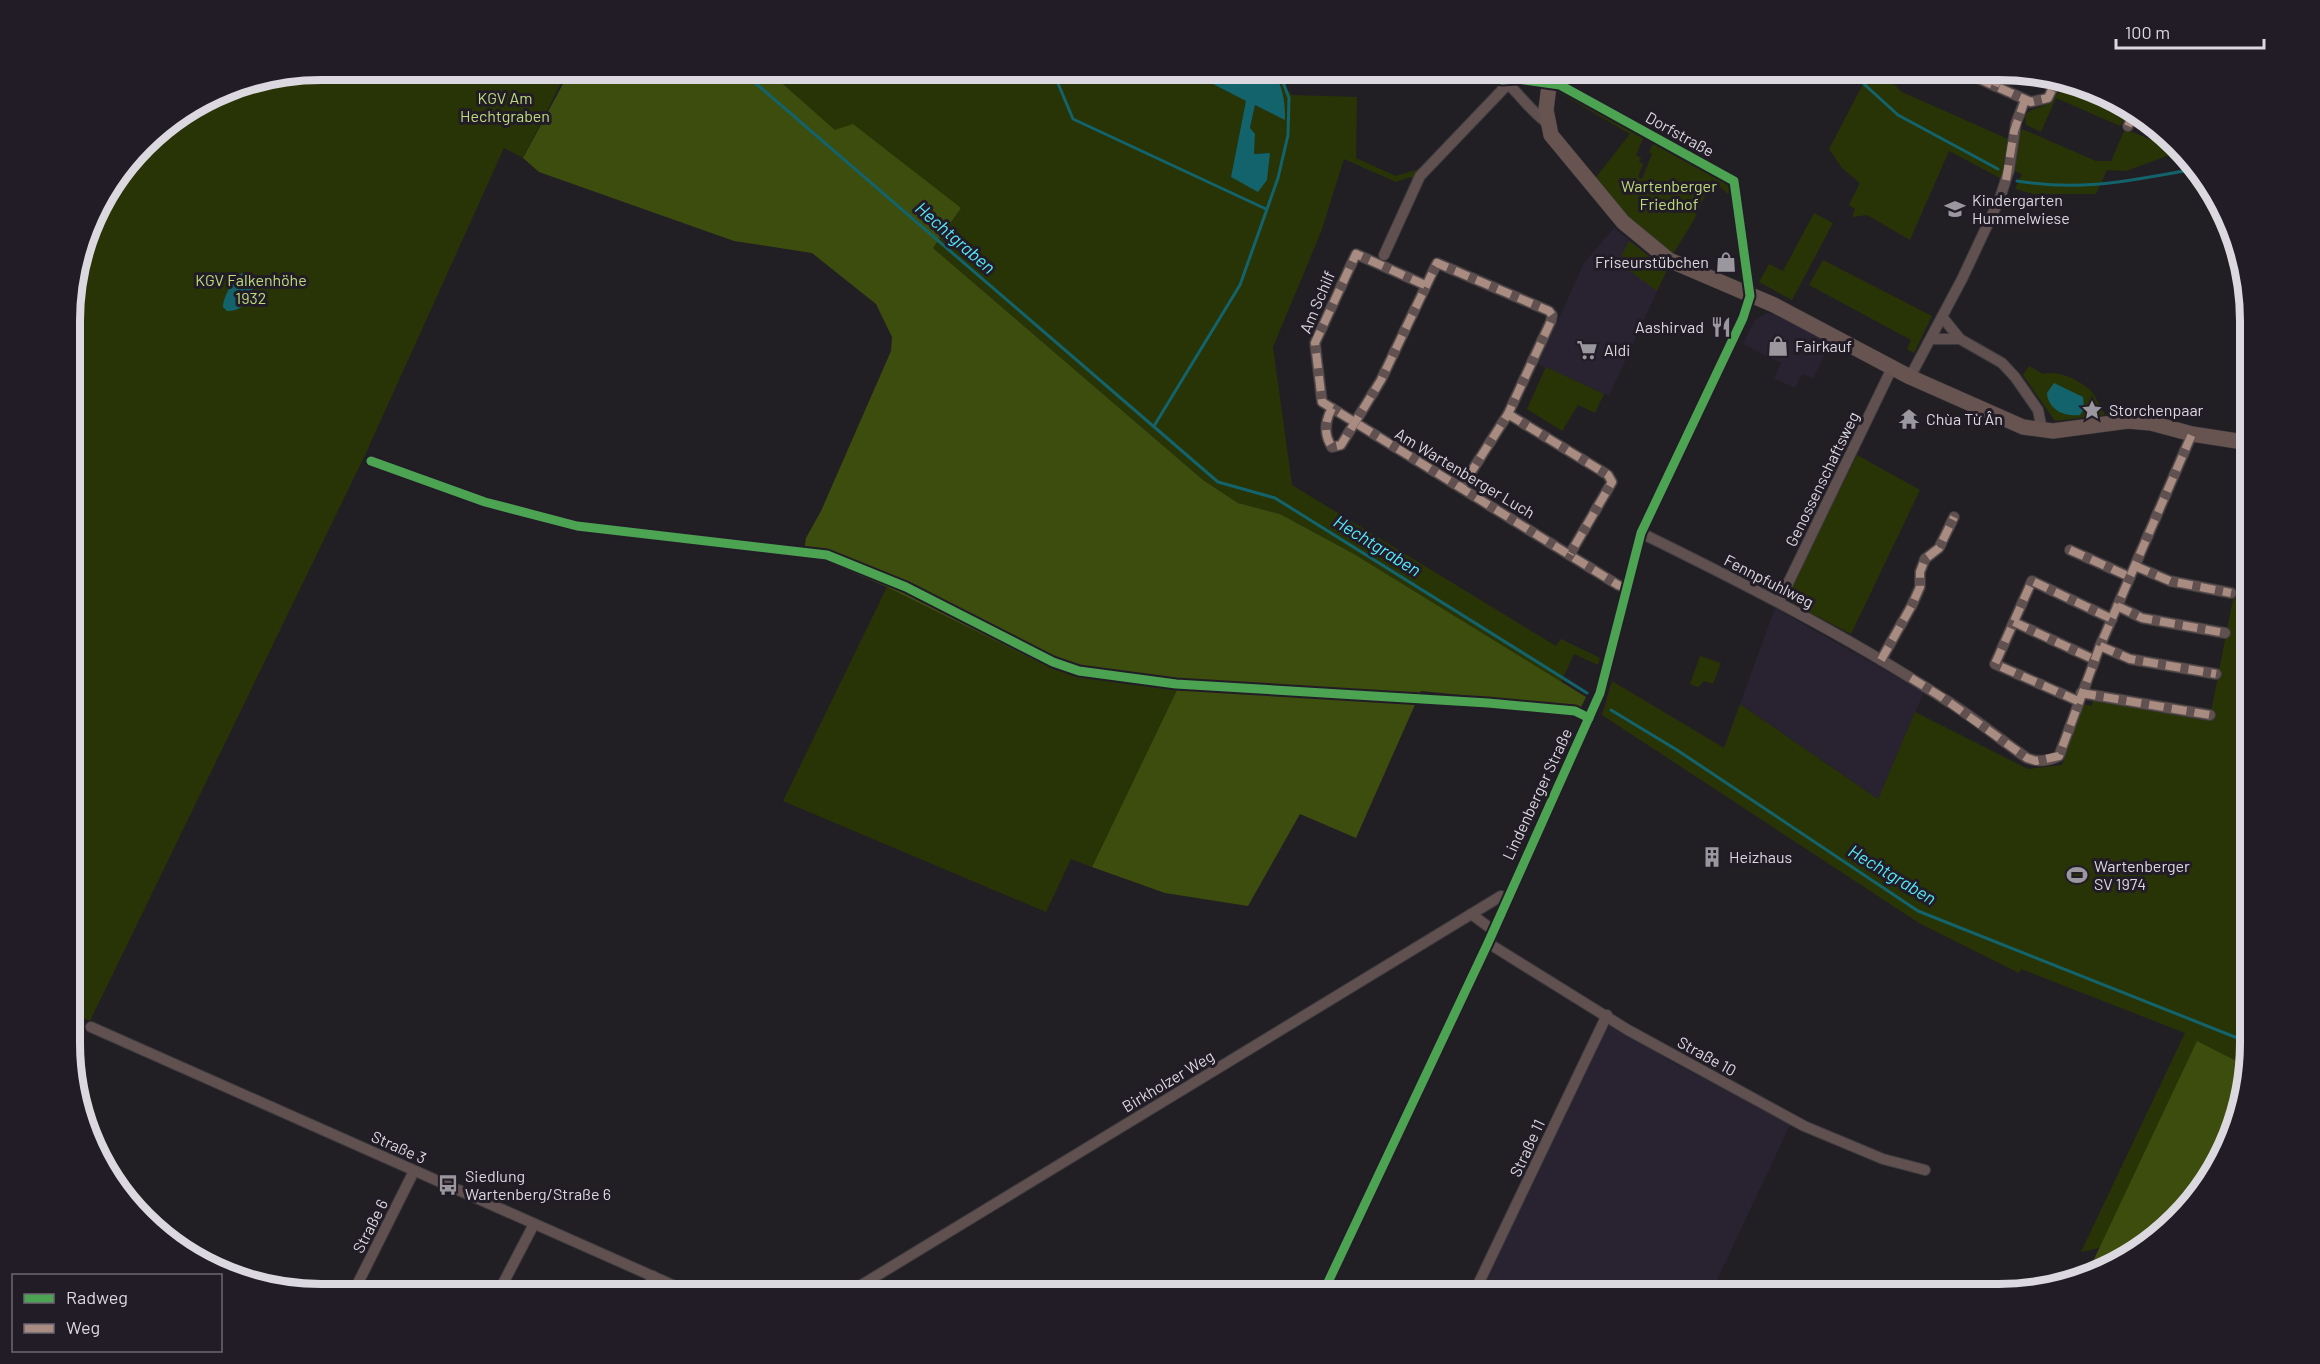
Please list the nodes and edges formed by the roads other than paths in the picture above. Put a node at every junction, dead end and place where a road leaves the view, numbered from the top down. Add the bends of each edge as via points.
1 (1502, 80) edge
2 (1513, 80) edge
3 (1554, 80) edge
4 (1556, 80) edge
5 (1982, 80) edge
6 (1997, 80) edge
7 (1505, 82) junction
8 (1995, 86) junction
9 (2054, 86) edge
10 (2025, 100) junction
11 (2131, 119) edge
12 (1546, 122) junction
13 (2128, 126) dead end
14 (1384, 255) dead end
15 (1425, 285) junction
16 (1750, 296) junction
17 (1942, 318) junction
18 (1931, 339) junction
19 (1960, 339) junction
20 (1892, 368) junction
21 (1910, 378) junction
22 (1332, 408) junction
23 (1508, 414) junction
24 (1354, 423) junction
25 (2042, 430) junction
26 (2192, 434) junction
27 (2240, 441) edge
28 (1461, 488) junction
29 (1954, 517) dead end
30 (1641, 533) junction
31 (2070, 550) dead end
32 (1570, 554) junction
33 (2135, 566) junction
34 (2130, 577) junction
35 (1626, 588) junction
36 (2231, 593) dead end
37 (1779, 602) junction
38 (2117, 606) junction
39 (2112, 619) junction
40 (2014, 622) junction
41 (2225, 633) dead end
42 (2100, 646) junction
43 (1881, 660) junction
44 (2095, 660) junction
45 (2216, 674) dead end
46 (2080, 697) junction
47 (2210, 714) dead end
48 (1506, 899) junction
49 (1471, 914) junction
50 (1493, 930) junction
51 (1488, 943) junction
52 (1607, 1015) junction
53 (91, 1027) dead end
54 (1925, 1170) dead end
55 (414, 1171) junction
56 (534, 1224) junction
57 (653, 1276) junction
58 (357, 1285) edge
59 (502, 1285) edge
60 (649, 1285) edge
61 (673, 1285) edge
62 (861, 1285) edge
63 (1327, 1285) edge
64 (1478, 1285) edge

1 - 7 street
2 - 7 street, Dorfstraße
3 - 12 main road
4 - 16 street, Dorfstraße via 1734,181
5 - 8 street
6 - 8 street
7 - 12 street via 1529,110
7 - 14 street via 1420,176
8 - 10 street
9 - 10 street via 2048,98
10 - 17 street via 2014,130 2000,198
11 - 13 street
12 - 16 main road via 1554,140 1617,215 1651,248 1678,265
15 - 22 street, Am Schilf via 1356,254 1315,343 1322,402
15 - 23 street via 1437,262 1552,315
15 - 24 street via 1381,380
16 - 20 main road
16 - 30 street, Lindenberger Straße
17 - 18 street
17 - 19 street
18 - 19 street
18 - 21 street
19 - 25 street via 2002,363 2015,377 2038,410
20 - 21 main road
20 - 37 street, Genossenschaftsweg
21 - 25 main road via 1982,411
22 - 24 street, Am Schilf
22 - 24 street via 1325,420 1332,447 1341,445
23 - 28 street
23 - 32 street via 1608,475 1612,482
24 - 28 street, Am Wartenberger Luch
25 - 26 main road via 2128,421
26 - 27 main road
26 - 33 street, Fennpfuhlweg
28 - 32 street, Am Wartenberger Luch
29 - 43 street via 1938,548 1925,559 1920,587
30 - 35 street, Lindenberger Straße
30 - 37 street, Fennpfuhlweg
31 - 34 street
32 - 35 street, Am Wartenberger Luch
33 - 34 street, Fennpfuhlweg
33 - 36 street via 2170,581
34 - 38 street, Fennpfuhlweg
35 - 48 street, Lindenberger Straße via 1600,693
37 - 43 street, Fennpfuhlweg
38 - 39 street, Fennpfuhlweg
38 - 41 street via 2142,618
39 - 40 street via 2032,581
39 - 42 street, Fennpfuhlweg
40 - 44 street
40 - 46 street via 1995,664
42 - 44 street, Fennpfuhlweg
42 - 45 street via 2130,659
43 - 46 street, Fennpfuhlweg via 2036,761 2059,756
44 - 46 street, Fennpfuhlweg
46 - 47 street
48 - 49 street, Birkholzer Weg via 1501,896
48 - 50 street, Lindenberger Straße
49 - 50 street
49 - 62 street, Birkholzer Weg
50 - 51 street, Lindenberger Straße
51 - 52 street, Straße 10
51 - 63 street, Lindenberger Straße
52 - 54 street, Straße 10 via 1804,1126 1882,1159
52 - 64 street, Straße 11
53 - 55 street, Straße 3
55 - 56 street, Straße 3
55 - 58 street, Straße 6
56 - 57 street, Straße 3
56 - 59 street
57 - 60 street
57 - 61 street, Straße 3

